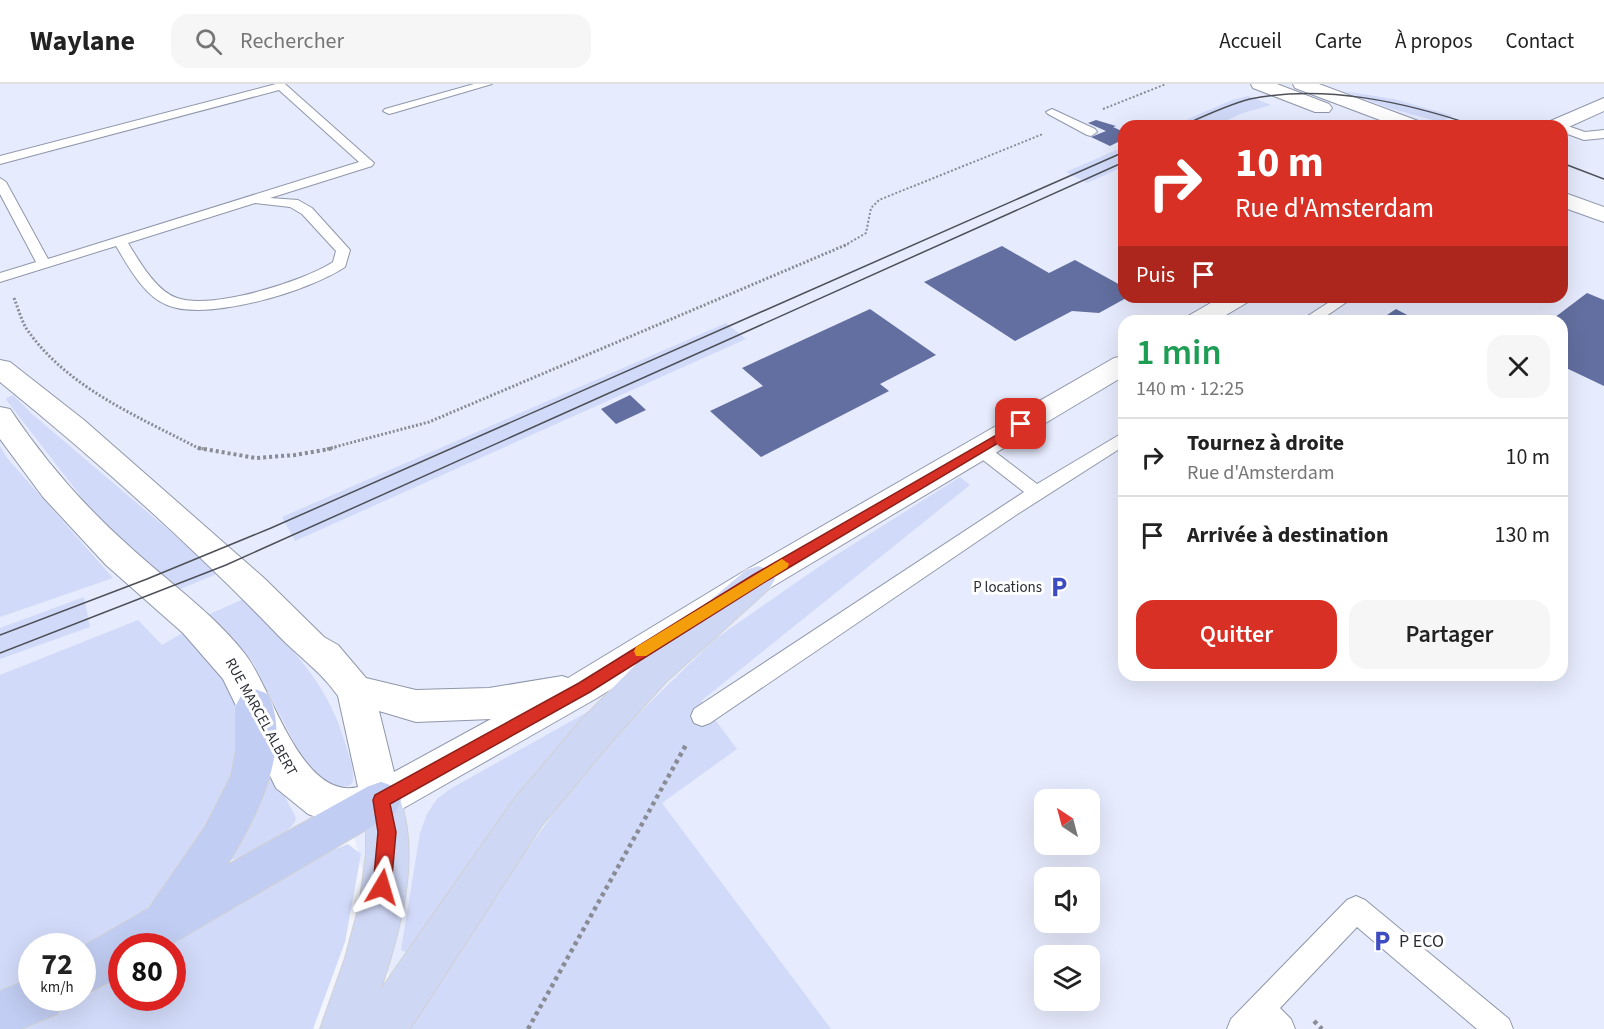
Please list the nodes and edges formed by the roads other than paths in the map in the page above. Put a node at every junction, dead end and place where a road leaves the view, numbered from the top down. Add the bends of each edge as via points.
1 (486, 84) edge
2 (1262, 84) edge
3 (1302, 84) edge
4 (1604, 104) edge
5 (389, 111) dead end
6 (1052, 112) dead end
7 (1355, 120) edge
8 (1398, 120) edge
9 (1568, 120) edge
10 (1568, 130) edge
11 (1091, 132) dead end
12 (1604, 134) edge
13 (0, 160) edge
14 (1568, 176) edge
15 (0, 182) edge
16 (1604, 197) edge
17 (1568, 201) edge
18 (242, 202) junction
19 (1604, 215) edge
20 (120, 240) junction
21 (43, 263) junction
22 (0, 278) edge
23 (1228, 303) edge
24 (1337, 303) edge
25 (1208, 315) edge
26 (1318, 315) edge
27 (0, 368) edge
28 (1118, 368) edge
29 (0, 416) edge
30 (1118, 442) edge
31 (980, 448) junction
32 (1037, 493) junction
33 (758, 579) junction
34 (584, 687) junction
35 (355, 691) junction
36 (255, 705) junction
37 (702, 716) road end
38 (381, 800) junction
39 (163, 924) junction
40 (148, 933) edge
41 (18, 1007) edge
42 (1260, 1009) junction
43 (0, 1014) edge
44 (344, 1029) edge
45 (382, 1029) edge
46 (1241, 1029) edge
47 (1281, 1029) edge
48 (1499, 1029) edge

1 - 5 lane
2 - 7 street
3 - 8 street
4 - 9 street
6 - 11 lane
10 - 12 lane via 1584,136
13 - 18 lane via 281,86 368,163
14 - 16 street
15 - 21 lane
17 - 19 street
18 - 20 lane
18 - 20 lane via 293,203 307,211 343,250 340,264 319,277 251,298 196,305 162,296
20 - 21 lane
21 - 22 lane
23 - 25 street
24 - 26 lane
27 - 35 street via 74,427 252,587 310,647 325,655
28 - 31 street, RUE MARCEL ALBERT
29 - 36 street, RUE MARCEL ALBERT via 27,456 88,526 226,654
30 - 32 lane
31 - 32 lane
31 - 33 street, RUE MARCEL ALBERT
32 - 37 lane
33 - 34 street, RUE MARCEL ALBERT
33 - 45 highway via 653,671 528,812
34 - 35 street via 489,704 426,706
34 - 38 street, RUE MARCEL ALBERT
35 - 38 street
36 - 38 street, RUE MARCEL ALBERT via 290,775 322,801 353,807
36 - 39 highway via 255,758 241,798 225,830
38 - 39 highway
38 - 44 highway via 387,832 380,905
39 - 40 highway
41 - 43 highway
42 - 46 lane
42 - 47 lane
42 - 48 lane via 1356,909

